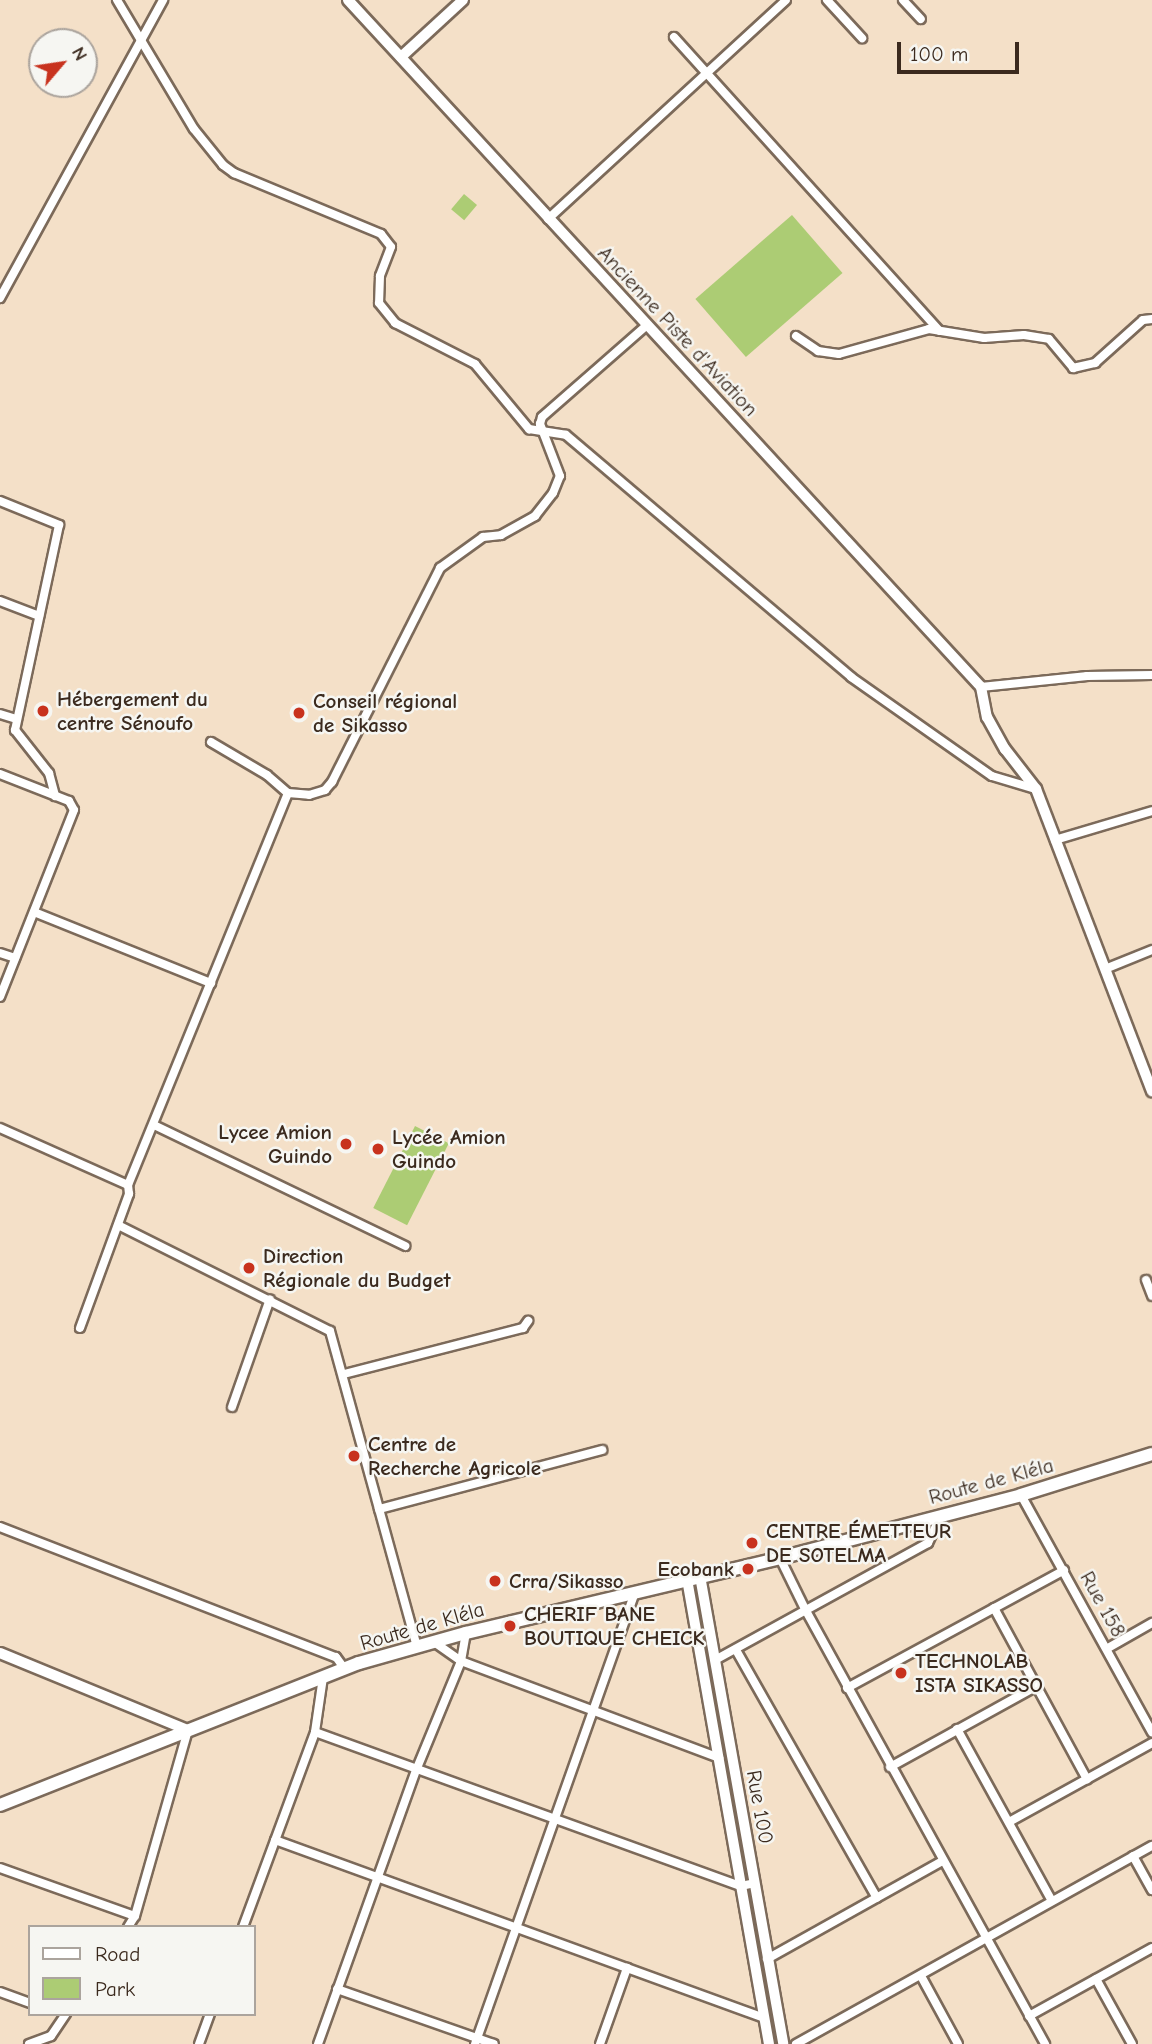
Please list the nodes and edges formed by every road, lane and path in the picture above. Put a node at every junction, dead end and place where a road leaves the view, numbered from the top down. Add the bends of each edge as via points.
1 (117, 0) edge
2 (163, 0) edge
3 (463, 0) edge
4 (786, 0) edge
5 (827, 0) edge
6 (904, 0) edge
7 (354, 2) edge
8 (921, 19) dead end
9 (674, 37) dead end
10 (862, 37) dead end
11 (141, 39) junction
12 (401, 57) junction
13 (707, 74) junction
14 (548, 219) junction
15 (3, 280) edge
16 (0, 298) edge
17 (1152, 319) edge
18 (646, 325) junction
19 (940, 331) junction
20 (796, 336) dead end
21 (544, 432) junction
22 (0, 501) edge
23 (0, 601) edge
24 (39, 616) junction
25 (1152, 676) edge
26 (981, 687) junction
27 (0, 714) edge
28 (16, 719) junction
29 (211, 742) dead end
30 (0, 774) edge
31 (1036, 789) junction
32 (288, 793) junction
33 (55, 796) junction
34 (1152, 811) edge
35 (1055, 840) junction
36 (34, 912) junction
37 (1152, 950) edge
38 (0, 953) edge
39 (15, 958) junction
40 (1105, 969) junction
41 (211, 983) junction
42 (0, 997) edge
43 (1152, 1091) edge
44 (154, 1125) junction
45 (0, 1128) edge
46 (128, 1185) junction
47 (118, 1225) junction
48 (405, 1246) dead end
49 (1146, 1280) dead end
50 (1152, 1296) edge
51 (270, 1299) junction
52 (528, 1321) dead end
53 (80, 1328) dead end
54 (344, 1374) junction
55 (232, 1407) dead end
56 (602, 1450) dead end
57 (1152, 1454) edge
58 (1021, 1495) junction
59 (379, 1509) junction
60 (941, 1515) junction
61 (0, 1527) edge
62 (780, 1558) junction
63 (1064, 1570) junction
64 (693, 1578) junction
65 (635, 1591) junction
66 (994, 1608) junction
67 (805, 1609) junction
68 (1152, 1623) edge
69 (466, 1633) junction
70 (434, 1642) junction
71 (417, 1646) junction
72 (1108, 1648) junction
73 (736, 1650) junction
74 (0, 1653) edge
75 (715, 1660) junction
76 (461, 1661) junction
77 (344, 1668) junction
78 (323, 1677) junction
79 (1037, 1686) junction
80 (848, 1688) junction
81 (594, 1711) junction
82 (957, 1729) junction
83 (188, 1730) junction
84 (315, 1732) junction
85 (1152, 1732) edge
86 (1152, 1743) edge
87 (719, 1758) junction
88 (891, 1766) junction
89 (417, 1768) junction
90 (1087, 1779) junction
91 (0, 1805) edge
92 (556, 1818) junction
93 (1009, 1822) junction
94 (275, 1840) junction
95 (1152, 1846) edge
96 (1133, 1856) junction
97 (942, 1861) junction
98 (0, 1868) edge
99 (376, 1877) junction
100 (755, 1883) junction
101 (741, 1886) junction
102 (1152, 1890) edge
103 (877, 1898) junction
104 (1052, 1901) junction
105 (135, 1916) junction
106 (129, 1925) edge
107 (244, 1925) edge
108 (518, 1928) junction
109 (986, 1939) junction
110 (1152, 1948) edge
111 (767, 1959) junction
112 (627, 1968) junction
113 (920, 1976) junction
114 (1096, 1979) junction
115 (337, 1989) junction
116 (0, 1992) edge
117 (28, 2002) edge
118 (62, 2016) edge
119 (209, 2016) edge
120 (1030, 2016) junction
121 (764, 2018) junction
122 (51, 2036) junction
123 (476, 2041) edge
124 (29, 2044) edge
125 (58, 2044) edge
126 (199, 2044) edge
127 (317, 2044) edge
128 (494, 2044) edge
129 (600, 2044) edge
130 (769, 2044) edge
131 (783, 2044) edge
132 (796, 2044) edge
133 (958, 2044) edge
134 (1045, 2044) edge
135 (1132, 2044) edge

1 - 11 street
2 - 11 street
3 - 12 street
4 - 13 street
5 - 10 street
6 - 8 street
7 - 12 street, Ancienne Piste d'Aviation
9 - 13 street
11 - 15 street
11 - 21 street via 194,129 223,165 381,234 391,247 380,276 379,303 395,323 475,364 529,429
12 - 14 street, Ancienne Piste d'Aviation
13 - 14 street
13 - 19 street
14 - 18 street, Ancienne Piste d'Aviation
15 - 16 street
17 - 19 street via 1143,320 1095,363 1073,368 1049,339 1024,335 984,338
18 - 21 street via 542,418
18 - 26 street, Ancienne Piste d'Aviation
19 - 20 street via 929,329 839,354 818,351
21 - 31 street via 566,435 851,677 992,776
21 - 32 street via 561,476 553,493 535,516 500,535 483,537 440,568 332,782 318,794
22 - 24 street via 58,525
23 - 24 street
24 - 28 street
25 - 26 street via 1087,676
26 - 31 street via 986,718
27 - 28 street
28 - 33 street via 18,737 49,773
29 - 32 street
30 - 33 street
31 - 35 street
32 - 41 street
33 - 36 street via 71,804 73,814
34 - 35 street
35 - 40 street
36 - 39 street
36 - 41 street
37 - 40 street
38 - 39 street
39 - 42 street
40 - 43 street
41 - 44 street
44 - 46 street
44 - 48 street
45 - 46 street
46 - 47 street
47 - 51 street
47 - 53 street
49 - 50 street
51 - 54 street via 330,1331
51 - 55 street
52 - 54 street via 523,1328
54 - 59 street
56 - 59 street
57 - 58 main road, Route de Kléla
58 - 60 main road, Route de Kléla
58 - 63 street, Rue 158
59 - 71 street
60 - 62 main road, Route de Kléla
60 - 67 street via 928,1543
61 - 77 street via 335,1657
62 - 64 main road, Route de Kléla
62 - 67 street
63 - 66 street
63 - 72 street, Rue 158
64 - 65 main road, Route de Kléla
64 - 75 street, Rue 100
64 - 87 street
65 - 69 main road, Route de Kléla
65 - 81 street
66 - 79 street
66 - 80 street
67 - 73 street
67 - 80 street
68 - 72 street
69 - 70 main road, Route de Kléla
69 - 76 street
70 - 71 main road, Route de Kléla
70 - 76 street
71 - 77 main road, Route de Kléla
72 - 85 street, Rue 158
73 - 75 street
73 - 103 street
74 - 83 street
75 - 100 street, Rue 100
76 - 81 street
76 - 89 street
77 - 78 main road, Route de Kléla
78 - 83 main road, Route de Kléla
78 - 84 street
79 - 82 street
79 - 90 street
80 - 88 street
81 - 87 street
81 - 92 street
82 - 88 street
82 - 93 street
83 - 91 main road, Route de Kléla
83 - 105 street
84 - 89 street
84 - 94 street
86 - 90 street
87 - 101 street
88 - 97 street
89 - 92 street
89 - 99 street
90 - 93 street
92 - 101 street
92 - 108 street
93 - 104 street
94 - 99 street
94 - 107 street
95 - 96 street
96 - 102 street
96 - 104 street
97 - 103 street
97 - 109 street
98 - 105 street
99 - 108 street
99 - 115 street
100 - 101 street
100 - 111 street, Rue 100
101 - 121 street
103 - 111 street
104 - 109 street
105 - 106 street
108 - 112 street
108 - 123 street
109 - 113 street
109 - 120 street
110 - 114 street
111 - 131 street, Rue 100
112 - 121 street
112 - 129 street
113 - 132 street
113 - 133 street
114 - 120 street
114 - 135 street
115 - 123 street
115 - 127 street
116 - 117 street
118 - 122 street
119 - 126 street
120 - 134 street
121 - 130 street
122 - 124 street
122 - 125 street
123 - 128 street

